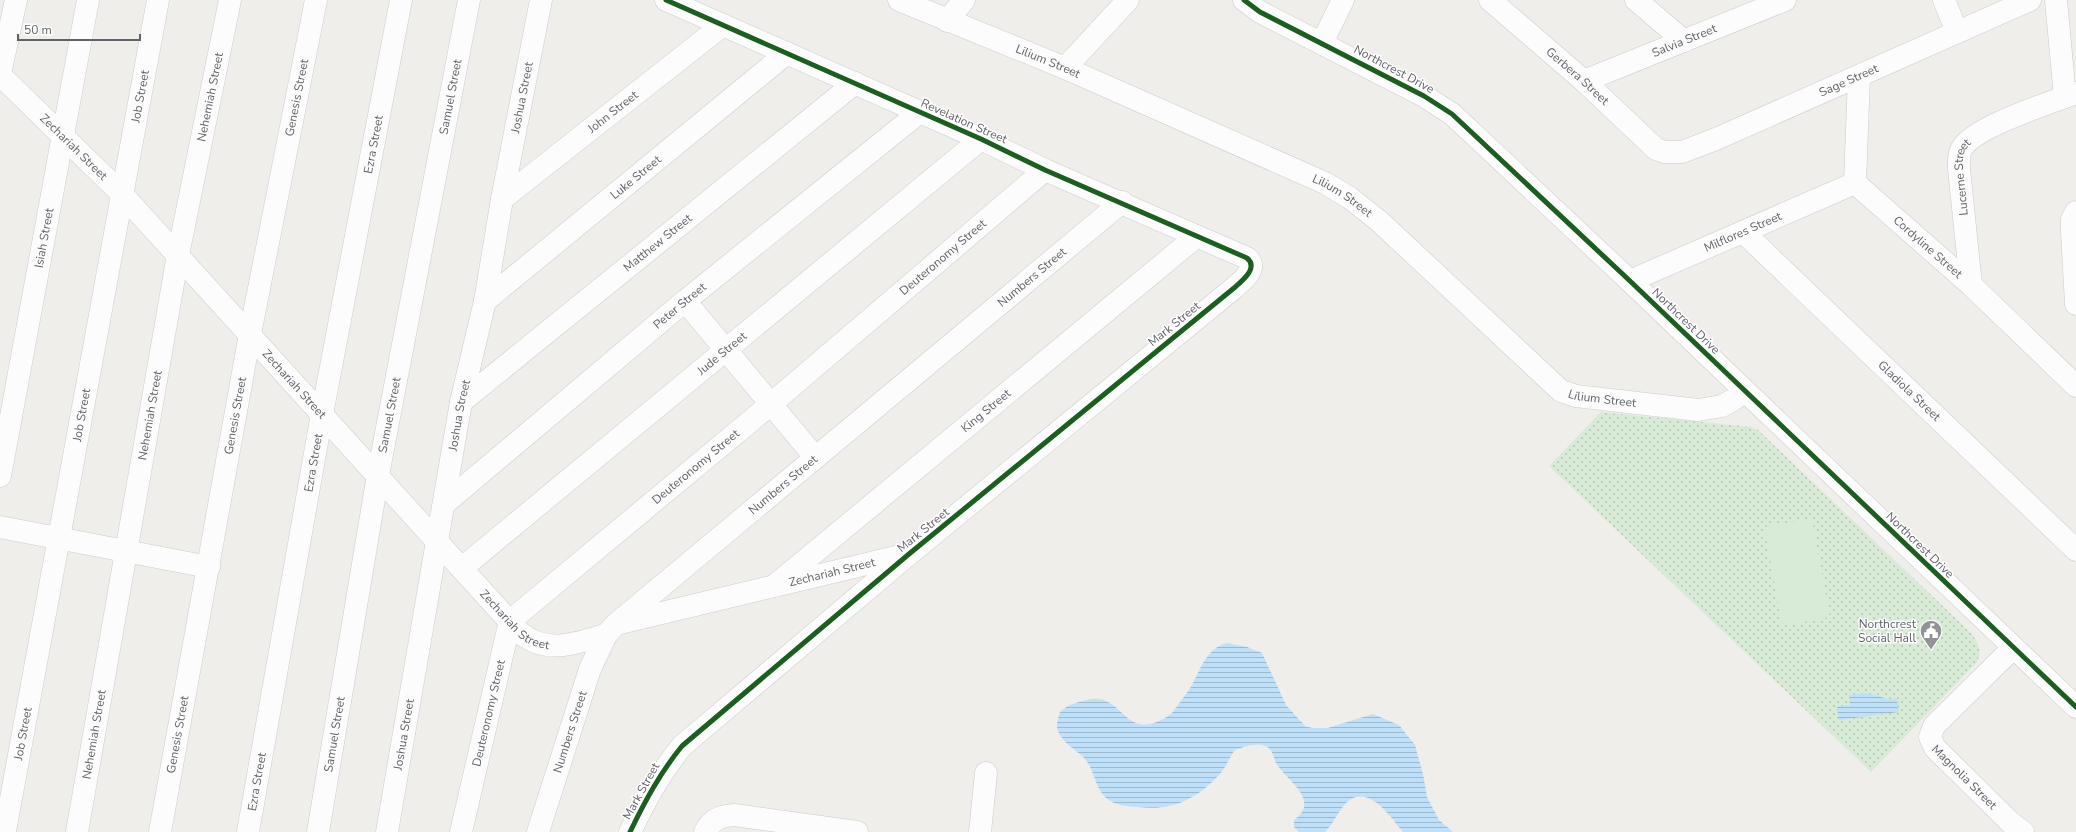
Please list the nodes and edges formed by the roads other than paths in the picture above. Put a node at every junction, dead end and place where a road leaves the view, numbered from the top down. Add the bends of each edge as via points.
1 (16, 0) edge
2 (88, 0) edge
3 (158, 0) edge
4 (230, 0) edge
5 (316, 0) edge
6 (401, 0) edge
7 (469, 0) edge
8 (541, 0) edge
9 (666, 0) edge
10 (900, 0) edge
11 (964, 0) edge
12 (1128, 0) edge
13 (1244, 0) edge
14 (1343, 0) edge
15 (1490, 0) edge
16 (1636, 0) edge
17 (1785, 0) edge
18 (1944, 0) edge
19 (2030, 0) edge
20 (2056, 0) edge
21 (947, 21) junction
22 (723, 25) junction
23 (1957, 32) junction
24 (1684, 40) junction
25 (1322, 43) junction
26 (787, 53) junction
27 (1065, 68) junction
28 (0, 75) edge
29 (1859, 76) junction
30 (1584, 81) junction
31 (855, 83) junction
32 (2070, 95) edge
33 (920, 112) junction
34 (62, 137) junction
35 (981, 139) junction
36 (1665, 152) joint
37 (1046, 170) junction
38 (1855, 183) junction
39 (121, 193) junction
40 (502, 199) junction
41 (1122, 202) junction
42 (2076, 212) edge
43 (1743, 232) junction
44 (1197, 236) junction
45 (178, 255) junction
46 (1251, 263) joint
47 (1630, 281) junction
48 (1971, 285) junction
49 (485, 301) junction
50 (685, 301) junction
51 (2076, 304) edge
52 (250, 334) junction
53 (727, 350) junction
54 (2076, 386) edge
55 (1745, 391) junction
56 (461, 402) junction
57 (771, 404) junction
58 (322, 414) junction
59 (815, 457) junction
60 (378, 475) junction
61 (0, 476) edge
62 (444, 504) junction
63 (0, 527) edge
64 (59, 538) junction
65 (438, 541) junction
66 (2076, 550) edge
67 (126, 551) junction
68 (909, 554) junction
69 (209, 567) junction
70 (462, 568) junction
71 (774, 586) junction
72 (510, 621) junction
73 (611, 629) junction
74 (2013, 648) junction
75 (2076, 707) edge
76 (986, 773) dead end
77 (785, 827) edge
78 (5, 831) edge
79 (77, 832) edge
80 (160, 832) edge
81 (248, 832) edge
82 (318, 832) edge
83 (386, 832) edge
84 (461, 832) edge
85 (538, 832) edge
86 (630, 832) edge
87 (705, 832) edge
88 (857, 832) edge
89 (980, 832) edge
90 (2023, 832) edge

1 - 28 street
2 - 34 street, Isiah Street
3 - 39 street, Job Street
4 - 45 street, Nehemiah Street
5 - 52 street, Genesis Street
6 - 58 street, Ezra Street
7 - 60 street, Samuel Street
8 - 40 street, Joshua Street
9 - 22 street, Revelation Street
10 - 21 street, Lilium Street
11 - 21 street
12 - 27 street
13 - 25 street, Northcrest Drive via 1260,12
14 - 25 street
15 - 30 street, Gerbera Street
16 - 24 street
17 - 24 street, Salvia Street
18 - 23 street
19 - 23 street, Sage Street
20 - 32 street
21 - 27 street, Lilium Street
22 - 26 street, Revelation Street
22 - 40 street, John Street
23 - 29 street, Sage Street
24 - 30 street, Salvia Street
25 - 47 street, Northcrest Drive via 1424,96 1452,114
26 - 31 street, Revelation Street
26 - 49 street, Luke Street
27 - 55 street, Lilium Street via 1325,183 1350,198 1379,221 1561,391 1576,396 1698,410 1722,406
28 - 34 street, Zechariah Street
29 - 36 street, Sage Street via 1689,150
29 - 38 street
30 - 36 street, Gerbera Street via 1656,148
31 - 33 street, Revelation Street
31 - 56 street, Matthew Street
32 - 48 street, Lucerne Street via 1990,127 1961,149 1959,169
33 - 35 street, Revelation Street
33 - 50 street, Peter Street
34 - 39 street, Zechariah Street
34 - 61 street, Isiah Street
35 - 37 street, Revelation Street
35 - 53 street, Jude Street
37 - 41 street, Revelation Street
37 - 57 street, Deuteronomy Street
38 - 43 street, Milflores Street
38 - 48 street, Cordyline Street
39 - 45 street, Zechariah Street
39 - 64 street, Job Street
40 - 49 street, Joshua Street
41 - 44 street, Revelation Street
41 - 59 street, Numbers Street
42 - 51 street via 2072,220 2072,231
43 - 47 street, Milflores Street
43 - 66 street, Gladiola Street
44 - 46 street, Revelation Street via 1247,258
44 - 71 street, King Street
45 - 52 street, Zechariah Street
45 - 67 street, Nehemiah Street
46 - 68 street, Mark Street via 1249,273 1234,288
47 - 55 street, Northcrest Drive
48 - 54 street, Cordyline Street
49 - 56 street, Joshua Street
50 - 53 street
50 - 62 street, Peter Street
52 - 58 street, Zechariah Street
52 - 69 street, Genesis Street
53 - 57 street
53 - 70 street, Jude Street
55 - 74 street, Northcrest Drive
56 - 62 street, Joshua Street
57 - 59 street
57 - 72 street, Deuteronomy Street
58 - 60 street, Zechariah Street
58 - 81 street, Ezra Street
59 - 73 street, Numbers Street
60 - 65 street, Zechariah Street
60 - 82 street, Samuel Street
62 - 65 street, Joshua Street
63 - 64 street
64 - 67 street
64 - 78 street, Job Street
65 - 70 street, Zechariah Street
65 - 83 street, Joshua Street
67 - 69 street
67 - 79 street, Nehemiah Street
68 - 71 street, Zechariah Street
68 - 86 street, Mark Street via 682,746 653,786
69 - 80 street, Genesis Street
70 - 72 street, Zechariah Street
71 - 73 street, Zechariah Street
72 - 73 street, Zechariah Street via 529,640 542,645 570,645
72 - 84 street, Deuteronomy Street
73 - 85 street, Numbers Street via 590,669
74 - 75 street, Northcrest Drive
74 - 90 street, Magnolia Street via 1934,726 1930,737 1935,748
76 - 89 street
77 - 87 street via 734,814 713,820
77 - 88 street

